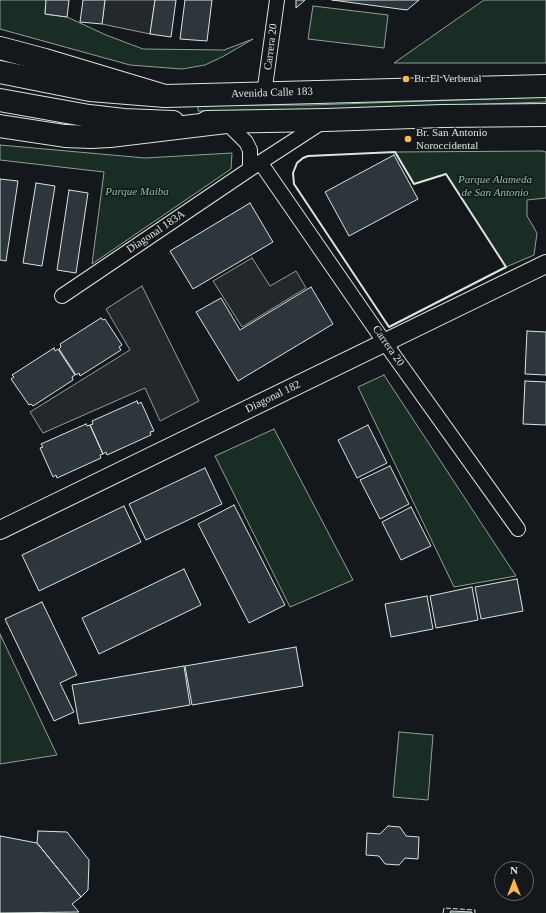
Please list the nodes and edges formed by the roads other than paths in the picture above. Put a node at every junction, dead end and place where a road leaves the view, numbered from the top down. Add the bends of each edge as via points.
1 (277, 0) edge
2 (0, 48) edge
3 (0, 72) edge
4 (546, 86) edge
5 (264, 94) junction
6 (165, 96) junction
7 (0, 100) edge
8 (546, 115) edge
9 (326, 120) junction
10 (226, 122) junction
11 (0, 126) edge
12 (255, 165) junction
13 (546, 264) edge
14 (62, 296) dead end
15 (385, 343) junction
16 (518, 529) dead end
17 (0, 530) edge

1 - 5 street, Carrera 20
2 - 6 main road
3 - 6 main road, Avenida Calle 183 via 90,90
4 - 5 main road, Avenida Calle 183
5 - 6 main road, Avenida Calle 183
7 - 10 main road via 117,119
8 - 9 main road
9 - 10 main road
9 - 12 street, Diagonal 183A
10 - 11 main road via 91,137 65,136
10 - 12 street via 246,142
12 - 14 street, Diagonal 183A
12 - 15 street, Carrera 20
13 - 15 street, Diagonal 182
15 - 16 street, Carrera 20
15 - 17 street, Diagonal 182

